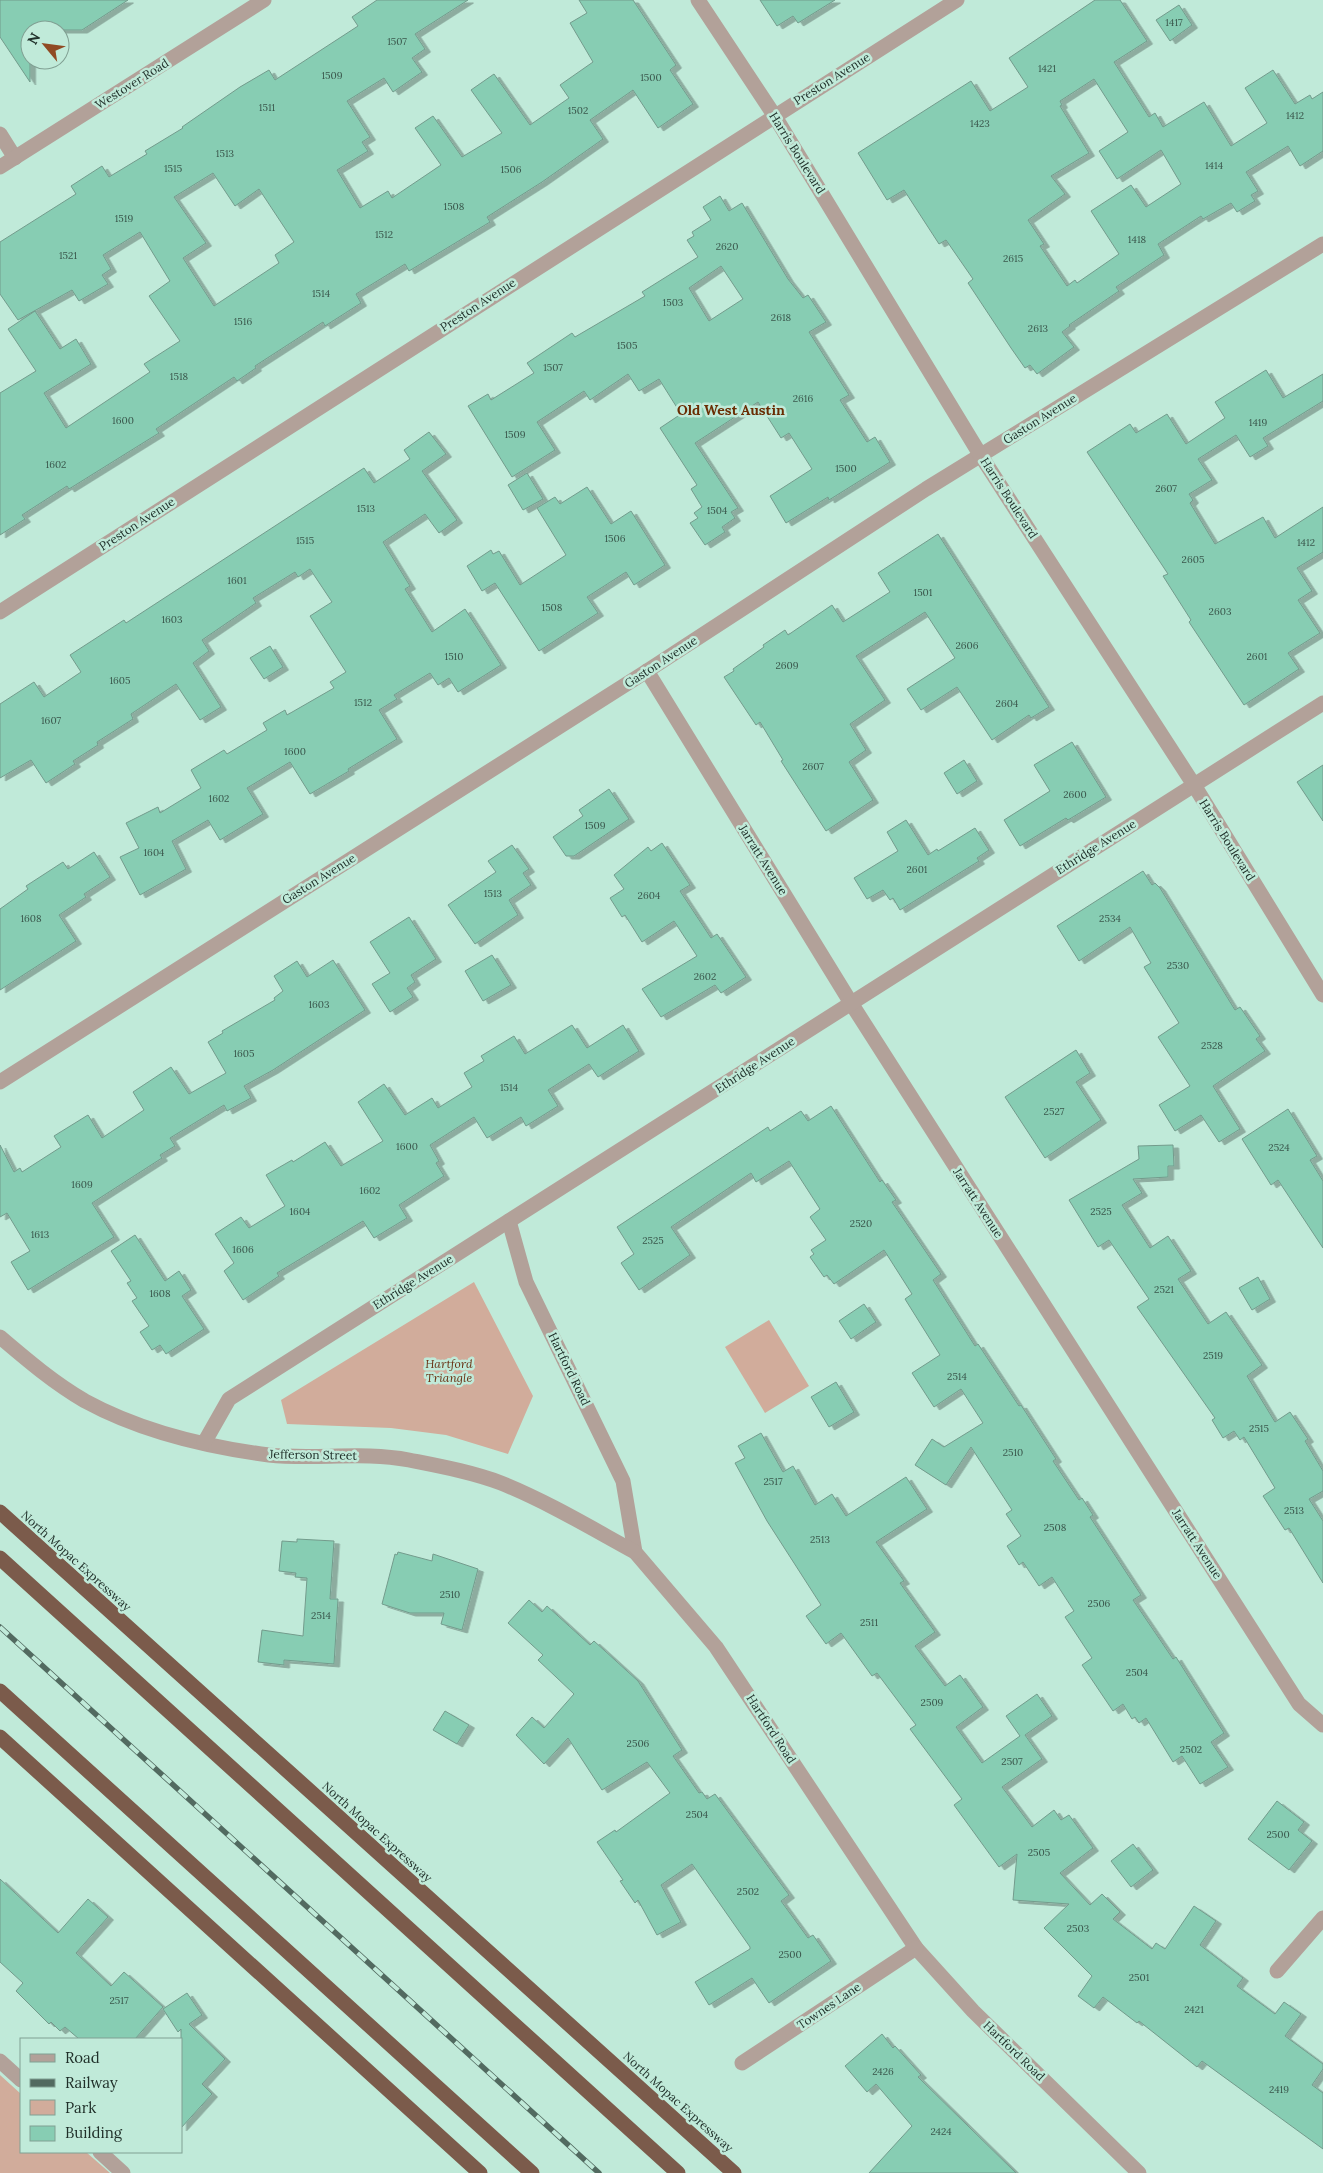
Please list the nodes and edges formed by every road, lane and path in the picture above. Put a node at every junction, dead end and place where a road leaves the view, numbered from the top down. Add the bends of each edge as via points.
1 (264, 0) edge
2 (698, 0) edge
3 (957, 0) edge
4 (774, 115) junction
5 (0, 134) edge
6 (15, 158) junction
7 (0, 167) edge
8 (1323, 244) edge
9 (981, 456) junction
10 (0, 612) edge
11 (647, 671) junction
12 (1323, 703) edge
13 (1194, 785) junction
14 (1323, 995) edge
15 (851, 1003) junction
16 (0, 1082) edge
17 (509, 1221) junction
18 (0, 1337) edge
19 (204, 1443) junction
20 (0, 1512) edge
21 (636, 1552) junction
22 (0, 1558) edge
23 (0, 1691) edge
24 (1323, 1725) edge
25 (0, 1736) edge
26 (1323, 1918) edge
27 (916, 1948) junction
28 (1277, 1971) dead end
29 (0, 2060) edge
30 (742, 2063) dead end
31 (20, 2079) edge
32 (101, 2153) edge
33 (123, 2173) edge
34 (480, 2173) edge
35 (532, 2173) edge
36 (678, 2173) edge
37 (734, 2173) edge
38 (1139, 2173) edge

1 - 6 street, Westover Road
2 - 4 street, Harris Boulevard
3 - 4 street, Preston Avenue
4 - 9 street, Harris Boulevard
4 - 10 street, Preston Avenue
5 - 6 street
6 - 7 street, Westover Road
8 - 9 street, Gaston Avenue
9 - 11 street, Gaston Avenue
9 - 13 street, Harris Boulevard
11 - 15 street, Jarratt Avenue
11 - 16 street, Gaston Avenue
12 - 13 street, Ethridge Avenue
13 - 14 street, Harris Boulevard
13 - 15 street, Ethridge Avenue
15 - 17 street, Ethridge Avenue
15 - 24 street, Jarratt Avenue via 1300,1704
17 - 19 street, Ethridge Avenue via 229,1399
17 - 21 street, Hartford Road via 526,1282 623,1481
18 - 19 street, Jefferson Street via 41,1372 85,1401 134,1424
19 - 21 street, Jefferson Street via 270,1455 362,1456 450,1469 508,1487
20 - 37 highway, North Mopac Expressway
21 - 27 street, Hartford Road via 716,1647
22 - 36 highway
23 - 35 highway
25 - 34 highway
26 - 28 street
27 - 30 street, Townes Lane
27 - 38 street, Hartford Road via 973,2012
29 - 31 street
32 - 33 street

